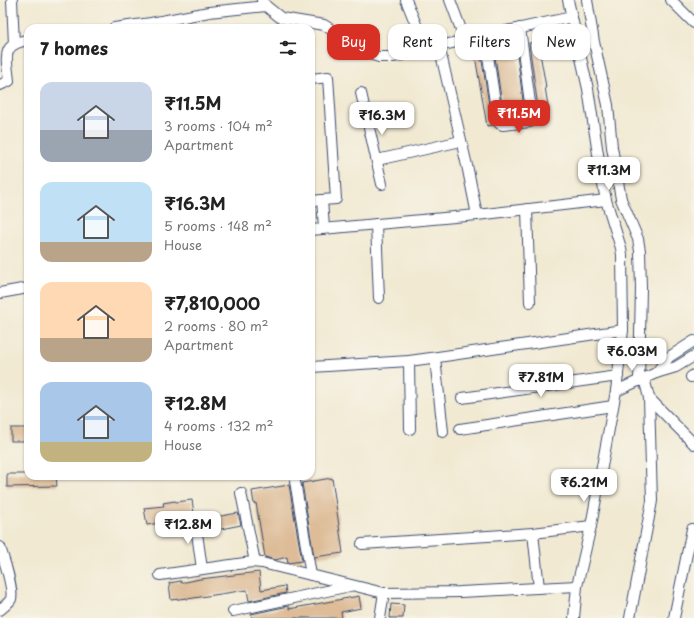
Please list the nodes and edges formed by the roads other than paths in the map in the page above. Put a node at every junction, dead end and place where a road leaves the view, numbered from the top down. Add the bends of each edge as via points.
1 (12, 0) edge
2 (406, 0) edge
3 (450, 0) edge
4 (568, 0) edge
5 (588, 0) edge
6 (671, 0) edge
7 (264, 3) edge
8 (572, 17) junction
9 (694, 23) edge
10 (144, 24) edge
11 (416, 24) edge
12 (459, 24) edge
13 (524, 27) edge
14 (24, 41) edge
15 (14, 44) junction
16 (388, 57) edge
17 (524, 58) edge
18 (442, 60) edge
19 (488, 60) edge
20 (315, 78) edge
21 (0, 85) edge
22 (361, 93) dead end
23 (461, 141) junction
24 (377, 160) junction
25 (382, 184) dead end
26 (322, 200) junction
27 (606, 200) junction
28 (315, 201) edge
29 (527, 209) junction
30 (477, 215) junction
31 (376, 224) junction
32 (324, 228) junction
33 (315, 229) edge
34 (24, 289) edge
35 (0, 293) edge
36 (379, 298) dead end
37 (530, 302) dead end
38 (623, 330) junction
39 (694, 341) edge
40 (694, 356) edge
41 (435, 358) junction
42 (409, 361) junction
43 (315, 367) edge
44 (656, 373) junction
45 (618, 376) junction
46 (642, 380) junction
47 (616, 391) junction
48 (462, 398) dead end
49 (649, 398) junction
50 (613, 406) junction
51 (410, 429) dead end
52 (460, 429) dead end
53 (443, 432) dead end
54 (694, 444) edge
55 (295, 481) dead end
56 (241, 493) dead end
57 (195, 518) dead end
58 (590, 526) junction
59 (694, 530) edge
60 (533, 533) junction
61 (362, 544) dead end
62 (0, 547) edge
63 (255, 562) junction
64 (689, 568) edge
65 (202, 569) junction
66 (160, 575) dead end
67 (311, 575) junction
68 (5, 582) edge
69 (352, 586) junction
70 (577, 586) junction
71 (539, 588) junction
72 (384, 593) junction
73 (0, 610) edge
74 (233, 611) dead end
75 (380, 618) edge
76 (574, 618) edge
77 (630, 618) edge
78 (674, 618) edge

1 - 15 street
2 - 11 street
3 - 12 street
4 - 8 street
5 - 46 street via 608,105 621,199 638,239 640,251
6 - 9 street
7 - 10 street
7 - 16 street via 281,18 324,25 372,55
8 - 13 street
8 - 27 street via 588,89
14 - 15 street
15 - 21 street via 9,48 6,59 9,81
17 - 19 street via 532,118 530,122 503,125 498,122
18 - 23 street
20 - 26 street via 328,77 336,199
22 - 24 street
23 - 24 street
23 - 30 street
24 - 25 street
26 - 28 street
26 - 32 street
27 - 29 street
27 - 38 street via 622,255
29 - 30 street
29 - 37 street
30 - 31 street
31 - 32 street
31 - 36 street
32 - 33 street
34 - 35 street
38 - 41 street
38 - 45 street
39 - 44 street via 669,357
40 - 44 street via 676,367
41 - 42 street
41 - 53 street
42 - 43 street
42 - 51 street
44 - 46 street
45 - 47 street
45 - 48 street
46 - 47 street
46 - 49 street
47 - 50 street
49 - 54 street
49 - 77 street via 652,501
50 - 52 street
50 - 58 street
55 - 67 street
56 - 63 street
57 - 65 street
58 - 60 street
58 - 70 street
59 - 64 street via 692,529
60 - 61 street
60 - 71 street
62 - 68 street
63 - 65 street
63 - 67 street
64 - 78 street
65 - 66 street
67 - 69 street
68 - 73 street via 12,593 11,600
69 - 72 street
69 - 74 street
70 - 71 street
70 - 76 street
71 - 72 street
72 - 75 street

